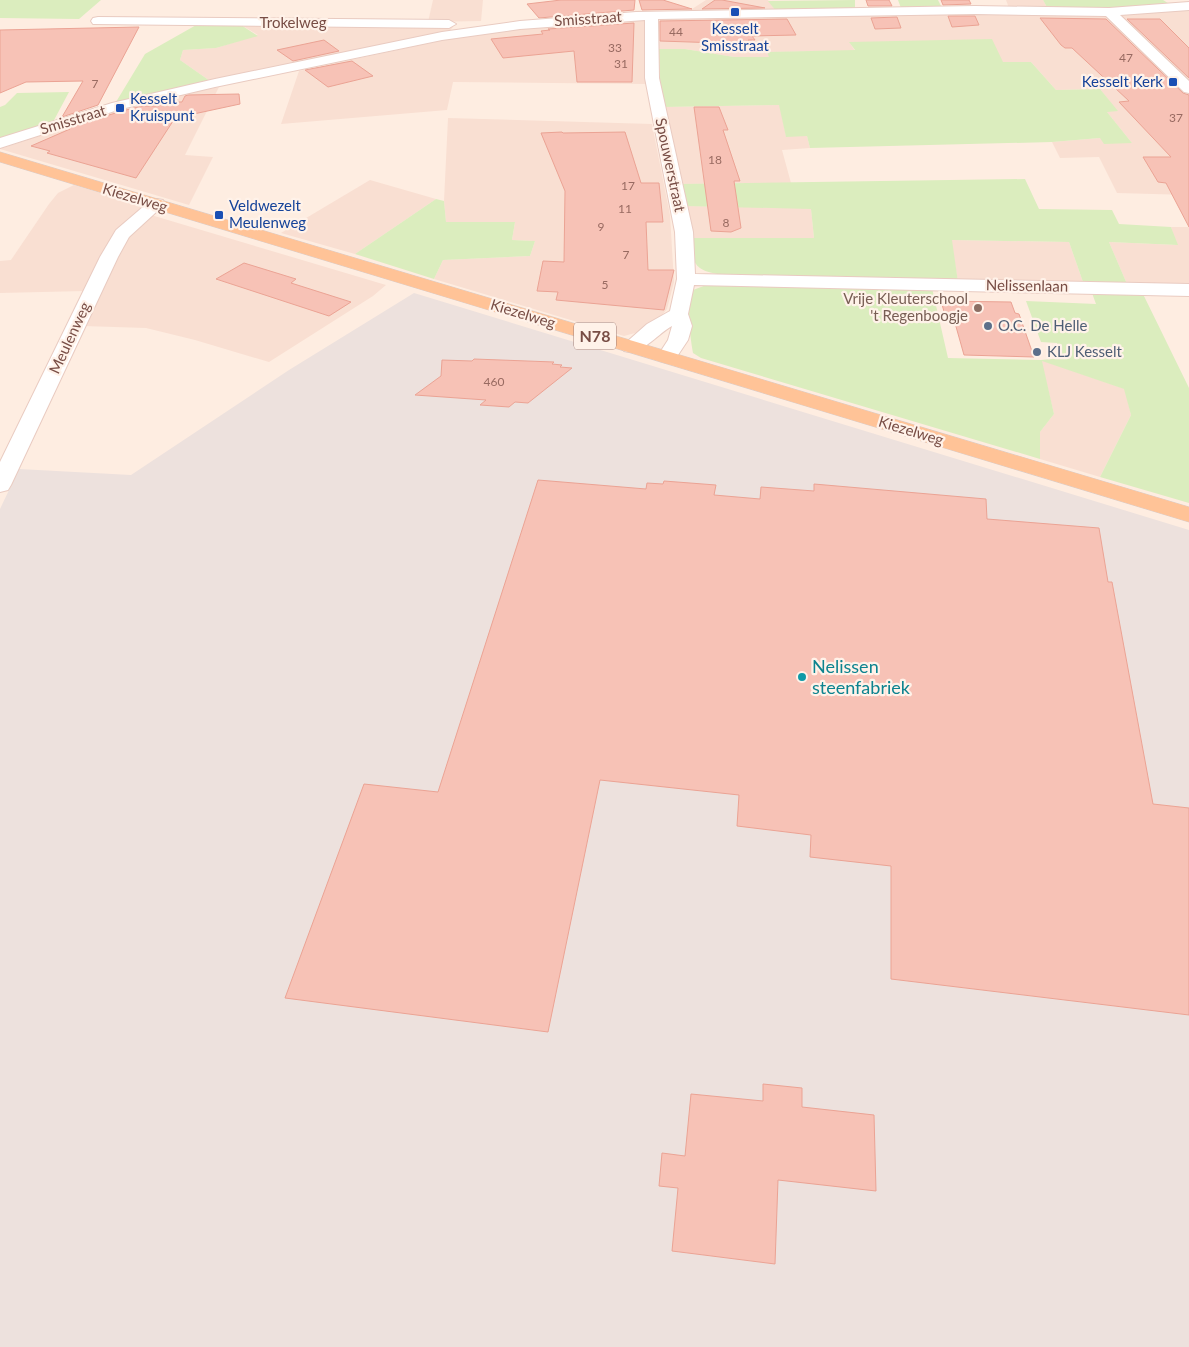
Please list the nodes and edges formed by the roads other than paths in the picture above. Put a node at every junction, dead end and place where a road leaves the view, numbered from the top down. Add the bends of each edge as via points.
1 (694, 3) dead end
2 (616, 4) dead end
3 (1189, 6) edge
4 (1109, 12) junction
5 (679, 15) junction
6 (644, 16) junction
7 (98, 21) dead end
8 (487, 29) junction
9 (1188, 86) edge
10 (0, 143) edge
11 (0, 157) edge
12 (157, 204) junction
13 (686, 279) junction
14 (1189, 290) edge
15 (679, 314) junction
16 (631, 347) junction
17 (667, 358) junction
18 (0, 485) edge
19 (1189, 515) edge

1 - 5 street
2 - 6 street
3 - 4 street, Smisstraat
4 - 5 street, Smisstraat via 975,10
4 - 9 street
5 - 6 street, Smisstraat
6 - 8 street, Smisstraat
6 - 13 street, Spouwerstraat via 652,78 684,232
7 - 8 street, Trokelweg via 448,24
8 - 10 street, Smisstraat via 272,71 135,102
11 - 12 main road, Kiezelweg / N78
12 - 16 main road, Kiezelweg / N78
12 - 18 street, Meulenweg via 122,234 109,257
13 - 14 street, Nelissenlaan
13 - 15 street, Spouwerstraat
15 - 16 street via 654,328
15 - 17 street, Spouwerstraat via 682,326
16 - 17 main road, Kiezelweg / N78
17 - 19 main road, Kiezelweg / N78

